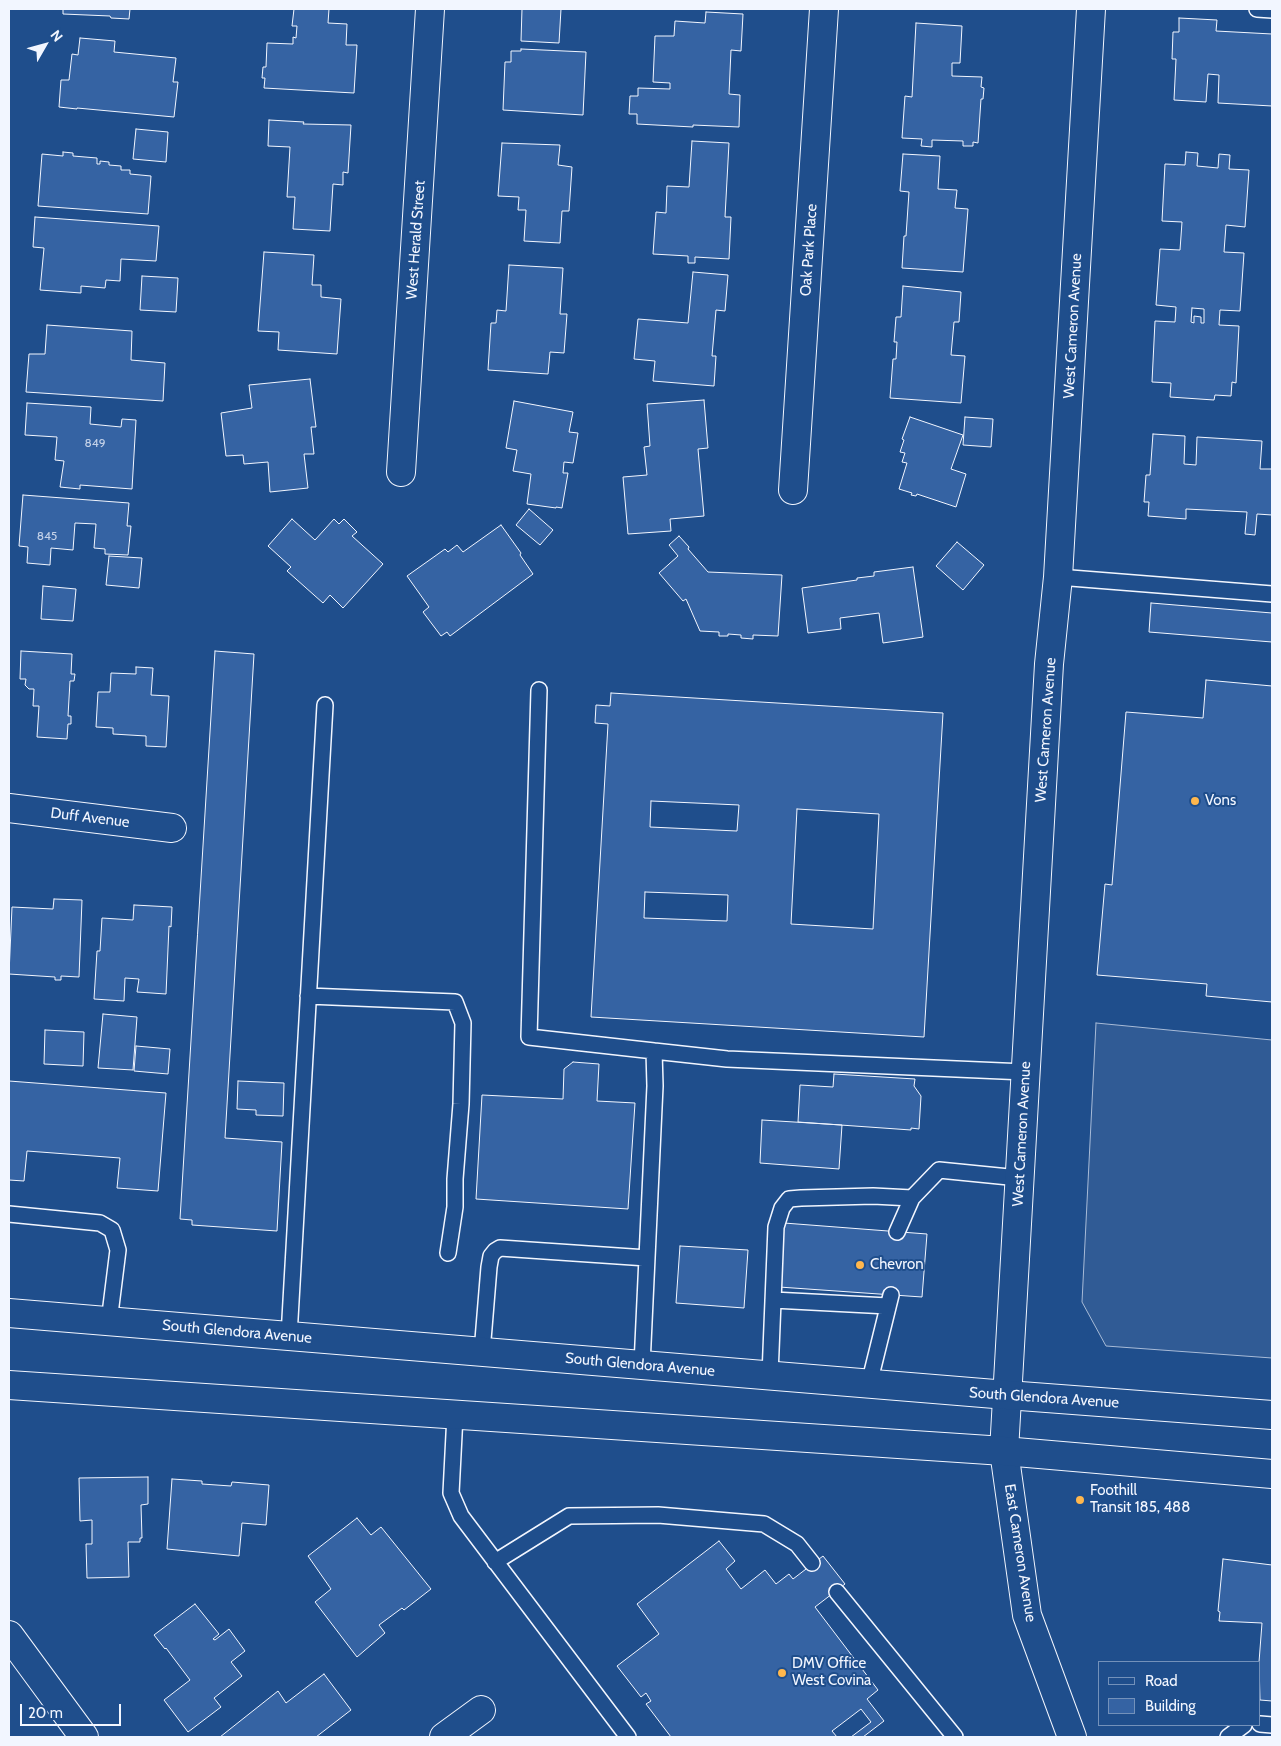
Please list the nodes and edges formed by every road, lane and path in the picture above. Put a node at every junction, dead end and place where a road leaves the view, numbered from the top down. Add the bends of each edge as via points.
1 (430, 9) edge
2 (824, 9) edge
3 (1091, 9) edge
4 (1257, 9) edge
5 (1272, 10) edge
6 (401, 472) dead end
7 (793, 490) dead end
8 (1058, 576) junction
9 (1272, 594) edge
10 (538, 690) dead end
11 (325, 705) dead end
12 (9, 808) edge
13 (172, 828) dead end
14 (308, 996) junction
15 (654, 1051) junction
16 (1025, 1072) junction
17 (1019, 1178) junction
18 (912, 1198) junction
19 (9, 1214) edge
20 (898, 1232) dead end
21 (448, 1253) dead end
22 (647, 1258) junction
23 (773, 1300) junction
24 (9, 1314) edge
25 (109, 1322) junction
26 (289, 1336) junction
27 (482, 1352) junction
28 (642, 1365) junction
29 (770, 1375) junction
30 (869, 1384) junction
31 (9, 1385) edge
32 (1007, 1395) junction
33 (455, 1415) junction
34 (1272, 1415) edge
35 (1004, 1451) junction
36 (1272, 1474) edge
37 (495, 1562) junction
38 (812, 1563) dead end
39 (837, 1592) dead end
40 (9, 1635) edge
41 (481, 1710) dead end
42 (1243, 1726) edge
43 (84, 1737) edge
44 (444, 1737) edge
45 (628, 1737) edge
46 (955, 1737) edge
47 (1072, 1737) edge
48 (1228, 1737) edge

1 - 6 main road, West Herald Street
2 - 7 main road, Oak Park Place
3 - 8 main road, West Cameron Avenue
4 - 5 lane
8 - 9 lane
8 - 16 main road, West Cameron Avenue via 1049,664
10 - 15 lane via 529,1037
11 - 14 lane
12 - 13 main road, Duff Avenue
14 - 21 lane via 455,1002 464,1023 455,1207
14 - 26 lane
15 - 16 lane via 727,1059
15 - 22 lane
16 - 17 main road, West Cameron Avenue
17 - 18 lane via 939,1170
17 - 32 main road, West Cameron Avenue
18 - 20 lane
18 - 23 lane via 873,1196 789,1200 782,1208 776,1227
19 - 25 lane via 100,1223 112,1230 118,1250
22 - 27 lane via 495,1250 489,1267
22 - 28 lane
23 - 29 lane
23 - 30 lane via 890,1301
24 - 25 main road, South Glendora Avenue
25 - 26 main road, South Glendora Avenue
26 - 27 main road, South Glendora Avenue
27 - 28 main road, South Glendora Avenue
28 - 29 main road, South Glendora Avenue
29 - 30 main road, South Glendora Avenue
30 - 32 main road, South Glendora Avenue
31 - 33 main road
32 - 34 main road, South Glendora Avenue
32 - 35 main road, West Cameron Avenue
33 - 35 main road
33 - 37 lane via 451,1493 460,1516
35 - 36 main road
35 - 47 main road, East Cameron Avenue via 1028,1615
37 - 38 lane via 569,1516 658,1515 764,1524 797,1544
37 - 45 lane
39 - 46 lane
40 - 43 main road
41 - 44 main road
42 - 48 lane

